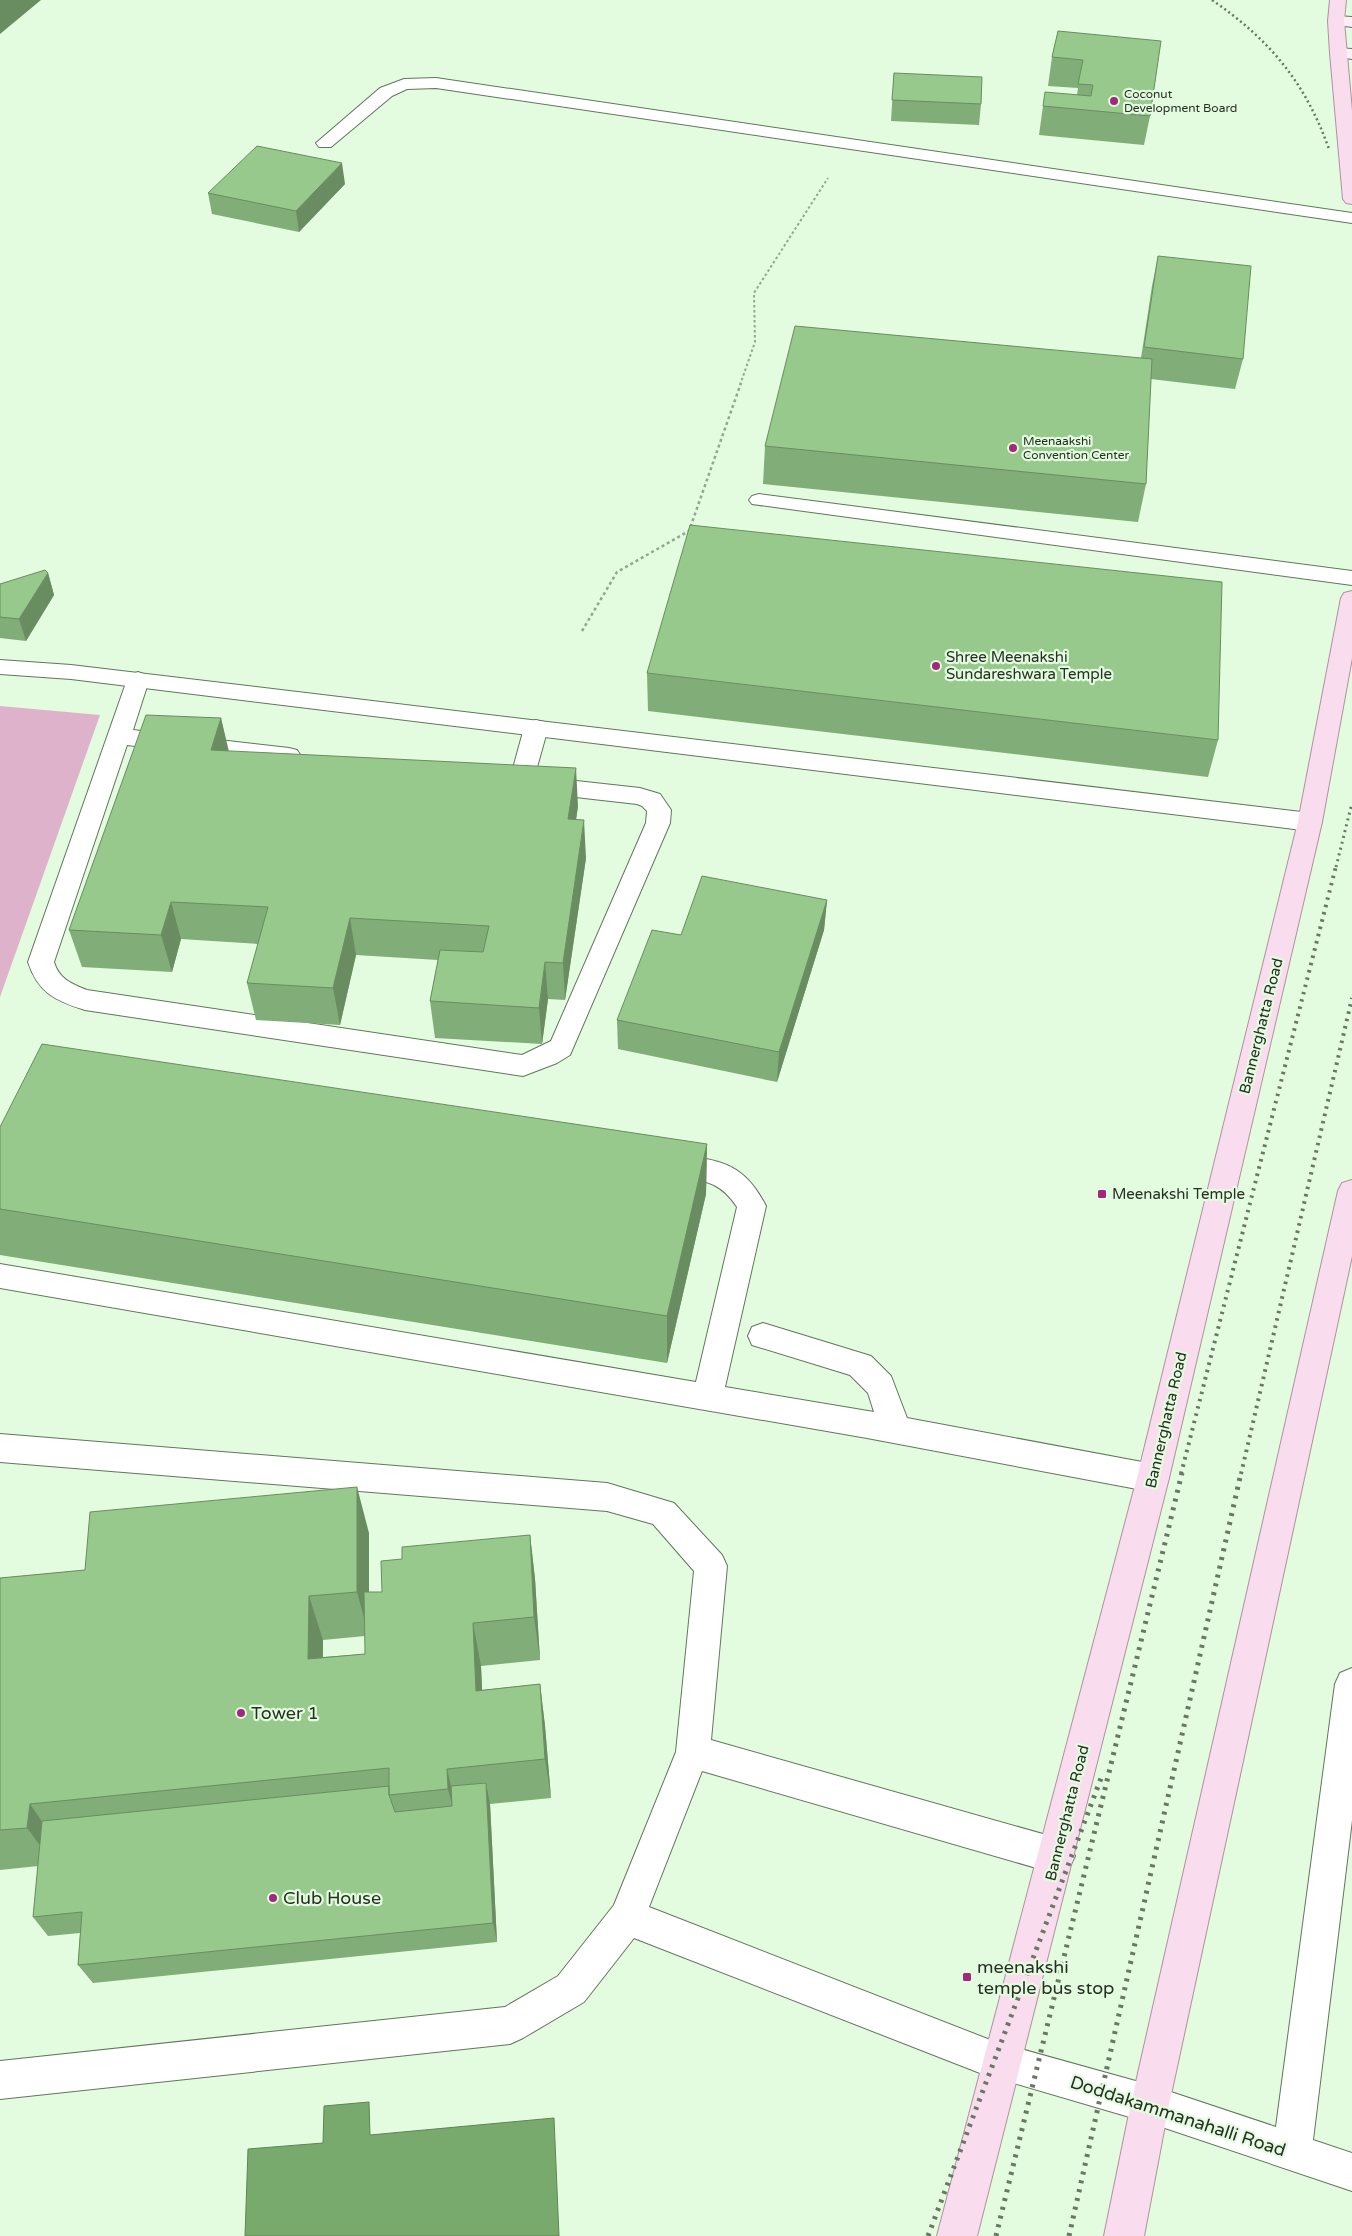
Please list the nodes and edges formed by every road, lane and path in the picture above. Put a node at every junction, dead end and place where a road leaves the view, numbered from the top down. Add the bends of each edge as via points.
1 (1338, 0) edge
2 (1344, 22) edge
3 (1345, 54) edge
4 (325, 143) dead end
5 (850, 144) junction
6 (1352, 199) edge
7 (1352, 218) edge
8 (759, 500) dead end
9 (1352, 578) edge
10 (1352, 598) edge
11 (582, 632) dead end
12 (0, 667) edge
13 (138, 680) junction
14 (536, 728) junction
15 (119, 736) junction
16 (315, 759) edge
17 (1310, 822) junction
18 (648, 1161) edge
19 (1352, 1191) edge
20 (0, 1276) edge
21 (763, 1336) dead end
22 (708, 1396) junction
23 (896, 1429) junction
24 (0, 1448) edge
25 (1153, 1478) junction
26 (1352, 1684) edge
27 (693, 1752) junction
28 (1057, 1856) junction
29 (627, 1917) junction
30 (1003, 2063) junction
31 (0, 2080) edge
32 (1150, 2104) junction
33 (1292, 2152) junction
34 (1352, 2172) edge
35 (957, 2236) edge
36 (1124, 2236) edge

1 - 2 main road
2 - 3 main road
3 - 6 main road
4 - 5 street via 386,92 404,84 436,83
5 - 7 street
5 - 11 path via 754,293 754,342 688,531 617,572
8 - 9 street
10 - 17 main road, Bannerghatta Road
12 - 13 street
13 - 14 street
13 - 15 street
14 - 15 street via 511,782 640,796 651,800 659,810 658,822 561,1048 523,1066 85,1000 60,991 44,975 41,962
14 - 17 street
15 - 16 street
17 - 25 main road, Bannerghatta Road
18 - 22 street via 717,1172 739,1186 752,1206
19 - 32 main road
20 - 22 street
21 - 23 street via 860,1365 880,1385
22 - 23 street
23 - 25 street
24 - 27 street via 606,1497 663,1513 711,1566
25 - 28 main road, Bannerghatta Road
26 - 33 street
27 - 28 street
27 - 29 street
28 - 30 main road, Bannerghatta Road
29 - 30 street, Doddakammanahalli Road
29 - 31 street via 571,1989 510,2025
30 - 32 street, Doddakammanahalli Road
30 - 35 main road, Bannerghatta Road
32 - 33 street, Doddakammanahalli Road
32 - 36 main road
33 - 34 street, Doddakammanahalli Road

